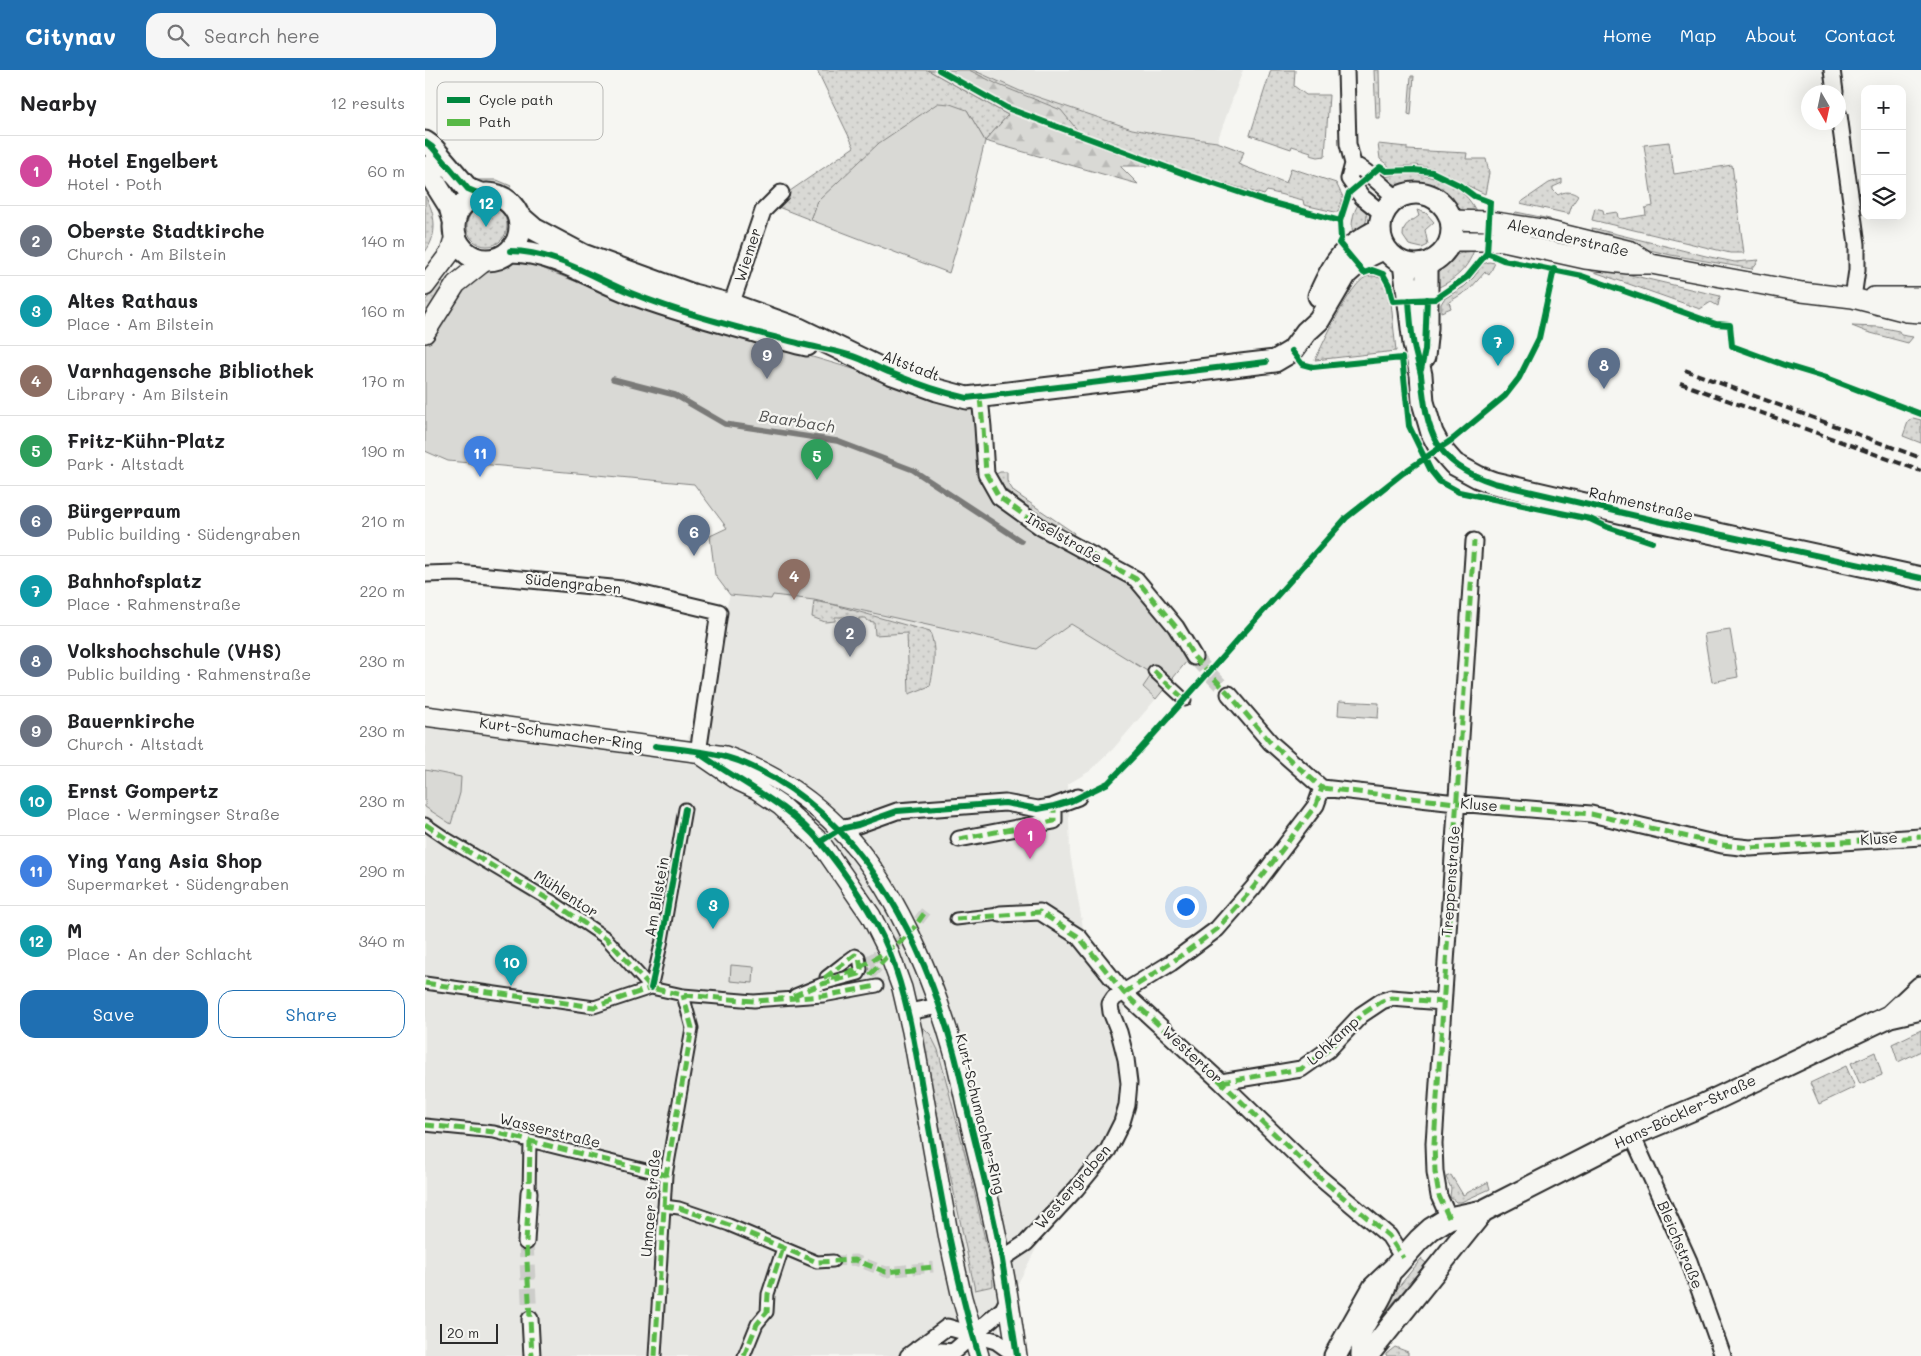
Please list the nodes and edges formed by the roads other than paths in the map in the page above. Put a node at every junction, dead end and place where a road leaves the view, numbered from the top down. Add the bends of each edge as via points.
1 (1346, 70) edge
2 (1832, 70) edge
3 (1834, 85) edge
4 (1841, 130) edge
5 (425, 142) edge
6 (1353, 164) junction
7 (425, 166) edge
8 (781, 193) dead end
9 (480, 194) junction
10 (1397, 198) junction
11 (519, 216) junction
12 (1451, 220) junction
13 (454, 229) junction
14 (1383, 230) junction
15 (1451, 241) junction
16 (510, 251) junction
17 (486, 260) junction
18 (1404, 263) junction
19 (1427, 264) junction
20 (1651, 264) junction
21 (425, 286) edge
22 (1921, 297) edge
23 (1853, 298) junction
24 (728, 314) junction
25 (1921, 314) edge
26 (425, 333) edge
27 (1421, 375) junction
28 (979, 398) junction
29 (1474, 542) dead end
30 (425, 574) edge
31 (1921, 578) edge
32 (1194, 658) tunnel mouth
33 (1154, 671) dead end
34 (1229, 694) tunnel mouth
35 (1185, 700) dead end
36 (425, 716) edge
37 (698, 753) junction
38 (1322, 788) junction
39 (1078, 797) dead end
40 (1456, 804) junction
41 (1054, 806) junction
42 (685, 809) dead end
43 (425, 824) edge
44 (840, 828) junction
45 (1921, 837) edge
46 (959, 839) dead end
47 (1000, 914) joint
48 (955, 919) dead end
49 (425, 983) edge
50 (823, 983) dead end
51 (877, 986) tunnel mouth
52 (1921, 987) edge
53 (651, 988) junction
54 (1124, 993) junction
55 (683, 995) junction
56 (784, 999) junction
57 (1443, 1002) junction
58 (939, 1006) junction
59 (1921, 1009) edge
60 (908, 1012) junction
61 (1890, 1016) junction
62 (1221, 1082) junction
63 (425, 1125) edge
64 (1632, 1135) junction
65 (530, 1142) junction
66 (665, 1175) junction
67 (529, 1192) joint
68 (664, 1206) junction
69 (1483, 1211) junction
70 (1449, 1218) junction
71 (526, 1242) tunnel mouth
72 (783, 1248) junction
73 (1001, 1259) junction
74 (833, 1261) tunnel mouth
75 (1399, 1263) junction
76 (1008, 1299) junction
77 (530, 1319) tunnel mouth
78 (972, 1334) junction
79 (913, 1353) edge
80 (532, 1356) edge
81 (655, 1356) edge
82 (744, 1356) edge
83 (979, 1356) edge
84 (1017, 1356) edge
85 (1335, 1356) edge
86 (1359, 1356) edge
87 (1367, 1356) edge
88 (1723, 1356) edge

1 - 6 street via 1348,144
2 - 3 street
4 - 23 street via 1857,244
5 - 9 main road via 467,189
6 - 10 street
6 - 14 street via 1349,179
7 - 13 main road via 450,207
8 - 24 street, Wiemer via 763,211
9 - 11 main road via 504,198
9 - 13 main road via 461,205
10 - 12 main road via 1415,193 1433,197 1447,209
10 - 14 main road via 1389,205
11 - 16 main road via 519,237
11 - 24 main road, Altstadt via 534,229 583,255 693,296
12 - 15 main road
12 - 20 street, Alexanderstraße via 1489,220 1541,229 1631,251
13 - 17 main road via 459,246 467,254
13 - 21 street via 450,253
14 - 18 main road via 1393,257
14 - 28 main road, Altstadt via 1354,243 1335,262 1306,332 1292,351 1275,361
15 - 19 main road via 1442,255
15 - 20 street, Alexanderstraße via 1503,242 1585,259
16 - 17 main road via 499,258
16 - 24 main road, Altstadt via 543,256 631,293
17 - 26 street via 456,284
18 - 19 main road
18 - 27 main road, Rahmenstraße via 1413,344
19 - 27 main road, Rahmenstraße via 1427,328
20 - 23 street, Alexanderstraße via 1802,292
22 - 23 street, Alexanderstraße
23 - 25 street, Alexanderstraße
24 - 28 main road, Altstadt via 803,344 850,355 937,390
27 - 31 main road, Rahmenstraße via 1427,417 1436,441 1454,464 1477,477 1650,519
28 - 32 street, Inselstraße via 986,474 999,497 1042,528 1136,579 1176,627
29 - 40 street, Treppenstraße
30 - 37 street, Südengraben via 458,573 622,589 719,612
33 - 35 street
34 - 38 street via 1271,743
36 - 37 street, Kurt-Schumacher-Ring
37 - 44 street, Kurt-Schumacher-Ring via 725,756 771,776
37 - 60 street, Kurt-Schumacher-Ring via 781,806 820,842 871,916 888,950
38 - 40 street, Kluse
38 - 54 street via 1316,805 1253,888 1217,929
39 - 41 street
40 - 45 street, Kluse via 1591,814 1722,845 1750,848
40 - 57 street, Treppenstraße
41 - 44 street via 1038,808 1005,803 897,811
41 - 46 street via 1054,821
42 - 53 street, Am Bilstein
43 - 53 street, Mühlentor via 606,938
44 - 58 street, Kurt-Schumacher-Ring via 895,905
47 - 48 street, Westertor
47 - 54 street, Westertor via 1040,912 1079,937
49 - 53 street via 593,1007
50 - 56 street
51 - 56 street
52 - 61 main road, Hans-Böckler-Straße
53 - 55 street
54 - 62 street, Westertor
54 - 73 street, Westergraben via 1110,1004 1126,1058 1129,1083 1127,1105 1116,1135 1109,1150 1026,1243
55 - 56 street via 754,1001
55 - 66 street, Unnaer Straße via 692,1028
57 - 62 street, Lohkamp via 1391,998 1382,1001 1361,1015 1328,1050 1301,1069
57 - 70 street, Treppenstraße via 1434,1144 1439,1196
58 - 60 street
58 - 73 street, Kurt-Schumacher-Ring via 955,1057
59 - 61 main road, Hans-Böckler-Straße
60 - 78 street, Kurt-Schumacher-Ring via 949,1239
61 - 64 main road, Hans-Böckler-Straße via 1701,1106
62 - 75 street, Westertor via 1319,1177 1389,1236
63 - 65 street, Wasserstraße via 494,1132
64 - 69 main road, Hans-Böckler-Straße
64 - 88 street, Bleichstraße via 1689,1261
65 - 66 street, Wasserstraße
65 - 67 street
66 - 68 street, Unnaer Straße
67 - 71 street
68 - 72 street via 729,1225
68 - 81 street, Unnaer Straße
69 - 70 main road, Hans-Böckler-Straße
69 - 87 main road, Hans-Böckler-Straße
70 - 75 main road, Hans-Böckler-Straße via 1431,1229
72 - 74 street via 817,1262
72 - 82 street via 768,1294 767,1312 757,1324
73 - 76 street, Kurt-Schumacher-Ring
75 - 85 main road, Hans-Böckler-Straße via 1374,1287
75 - 86 street via 1386,1293 1367,1323 1359,1345
76 - 78 street via 1003,1310
76 - 84 street, Kurt-Schumacher-Ring
77 - 80 street
78 - 79 street via 953,1352
78 - 79 street via 947,1327
78 - 83 street, Kurt-Schumacher-Ring
78 - 84 street via 996,1341

